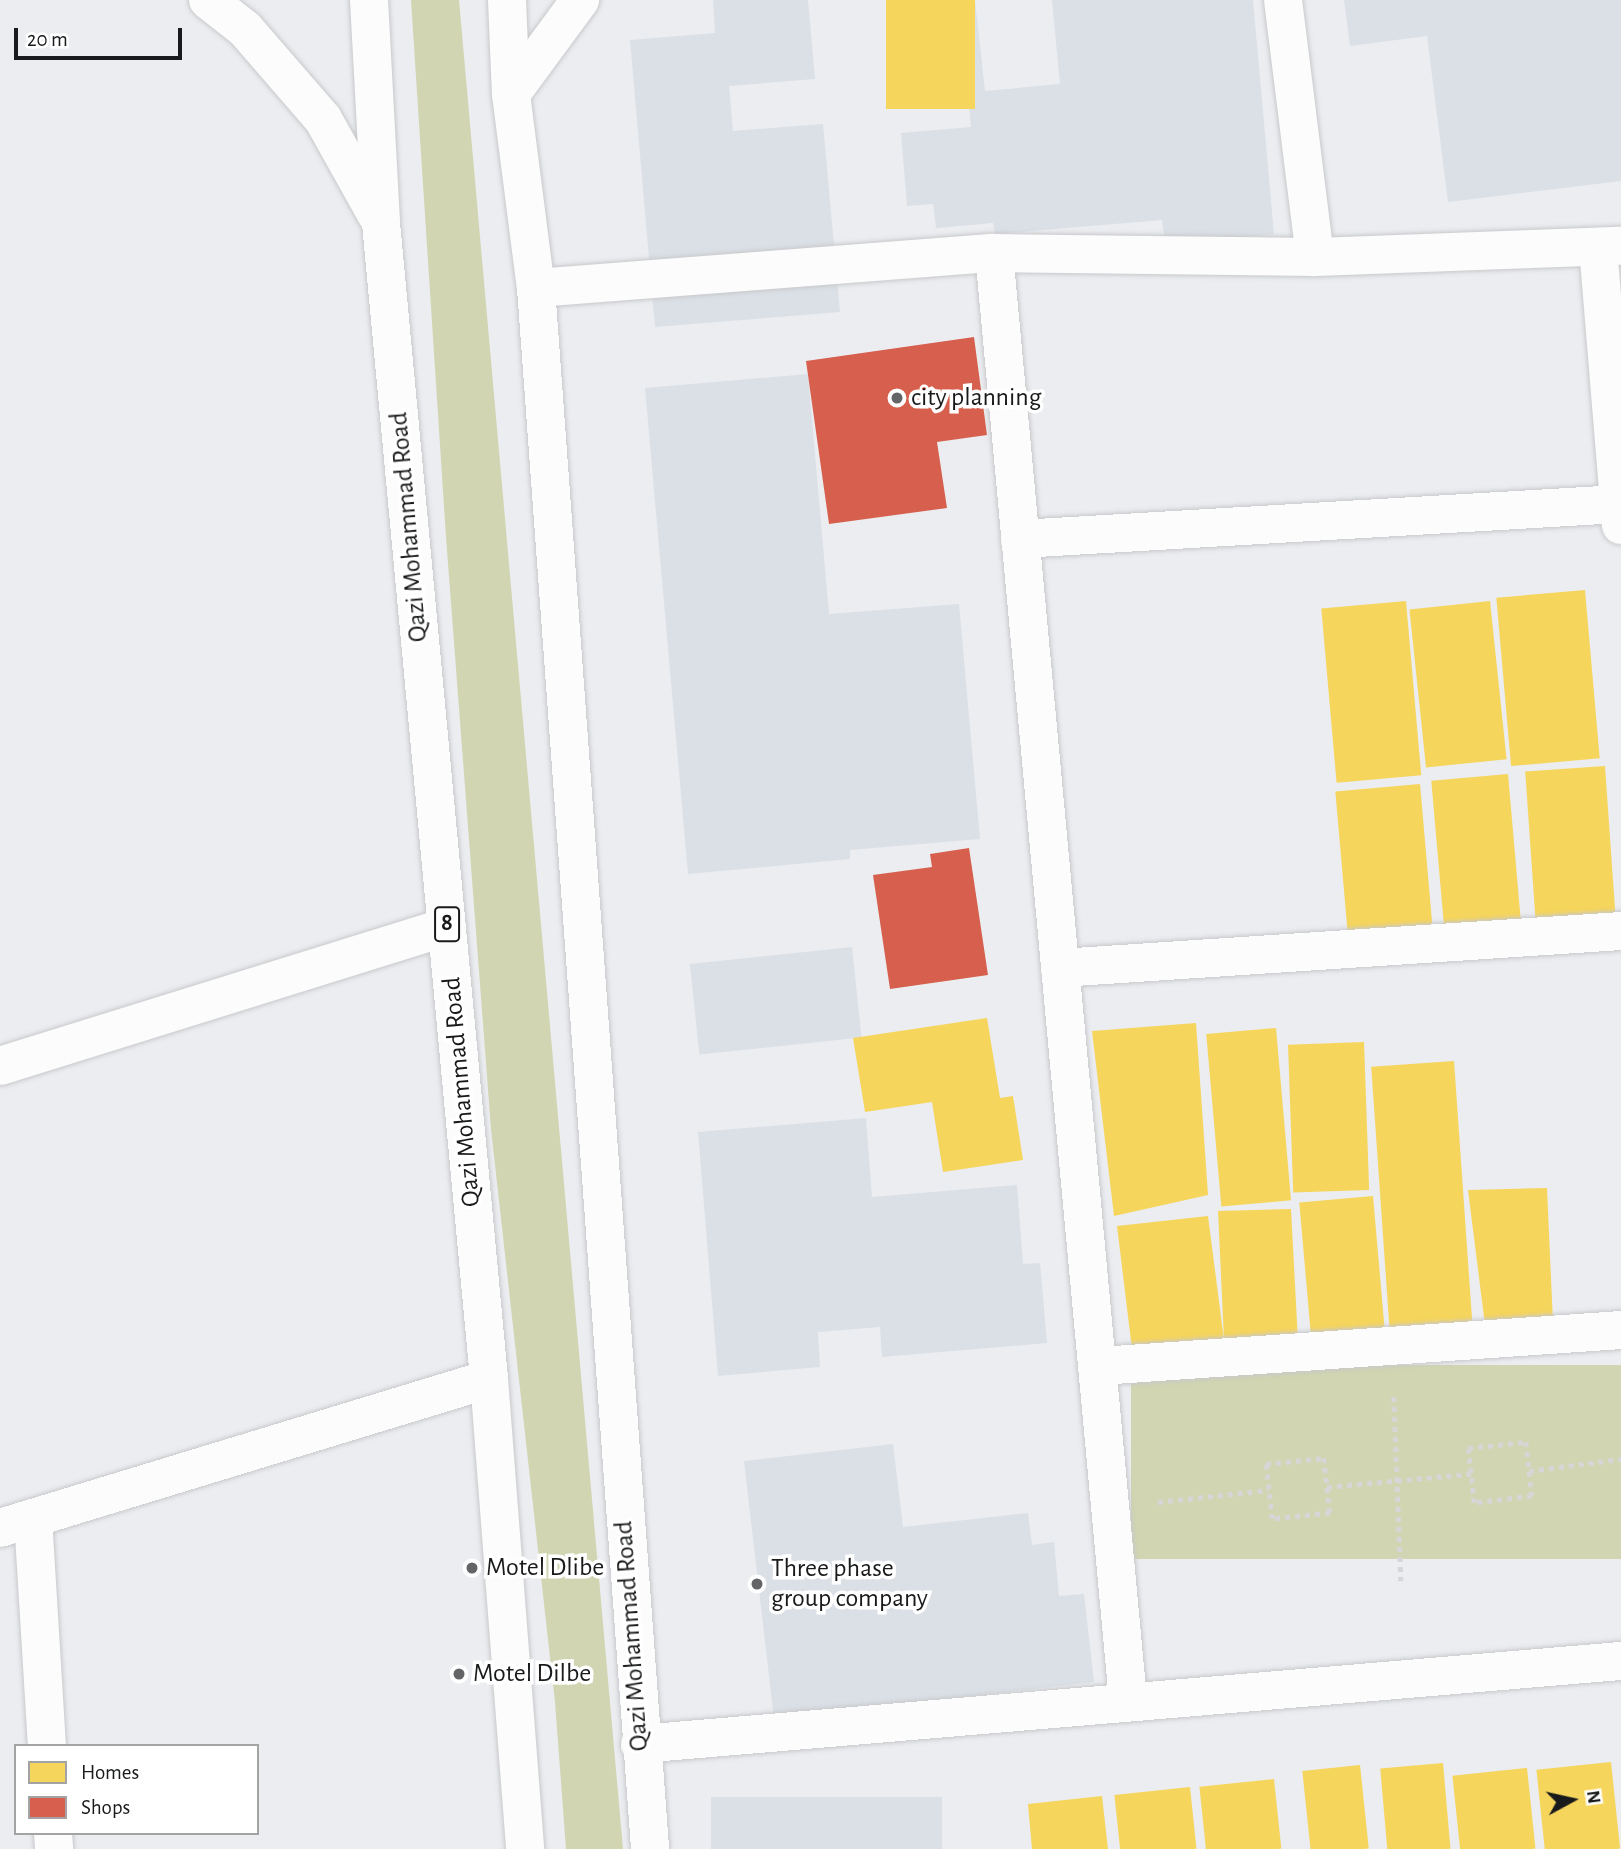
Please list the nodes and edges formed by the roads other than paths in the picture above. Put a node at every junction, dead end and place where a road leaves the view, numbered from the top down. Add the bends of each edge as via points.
1 (208, 0) edge
2 (369, 0) edge
3 (507, 0) edge
4 (580, 0) edge
5 (1283, 0) edge
6 (511, 94) junction
7 (381, 223) junction
8 (1610, 247) edge
9 (994, 253) junction
10 (1315, 257) junction
11 (536, 288) junction
12 (1620, 515) edge
13 (1020, 539) junction
14 (447, 927) junction
15 (1621, 931) edge
16 (1060, 968) junction
17 (0, 1066) edge
18 (1621, 1330) edge
19 (1100, 1366) junction
20 (489, 1379) junction
21 (17, 1523) edge
22 (1621, 1661) edge
23 (1128, 1699) junction
24 (47, 1744) edge
25 (640, 1744) junction
26 (525, 1849) edge
27 (650, 1849) edge

1 - 7 street via 245,29 323,119
2 - 7 street, Qazi Mohammad Road / 8
3 - 6 street, Qazi Mohammad Road
4 - 6 street
5 - 10 street
6 - 11 street, Qazi Mohammad Road
7 - 14 street, Qazi Mohammad Road / 8
8 - 10 street
8 - 12 street
9 - 10 street
9 - 11 street
9 - 13 street
11 - 25 street, Qazi Mohammad Road
12 - 13 street
13 - 16 street
14 - 17 street
14 - 20 street, Qazi Mohammad Road / 8
15 - 16 street
16 - 19 street
18 - 19 street
19 - 23 street
20 - 21 street
20 - 26 street, Qazi Mohammad Road / 8
21 - 24 street
22 - 23 street via 1402,1682
23 - 25 street
25 - 27 street, Qazi Mohammad Road

